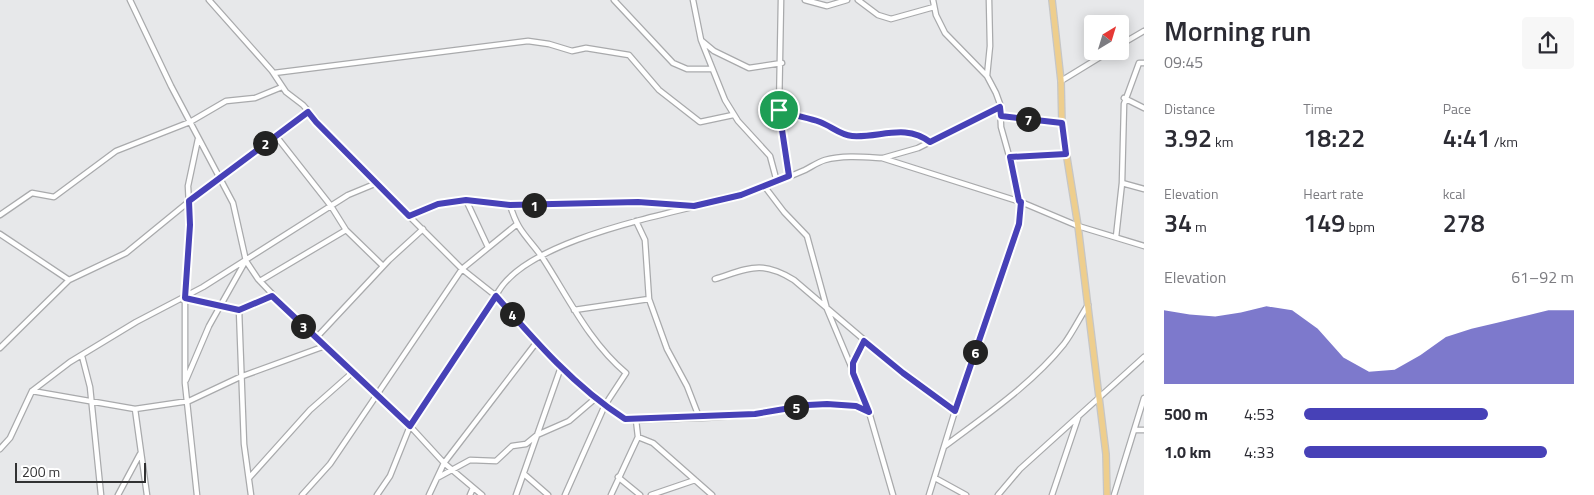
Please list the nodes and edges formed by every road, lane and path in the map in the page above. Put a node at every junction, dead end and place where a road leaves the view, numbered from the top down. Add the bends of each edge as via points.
1 (130, 0) edge
2 (209, 0) edge
3 (614, 0) edge
4 (693, 0) edge
5 (781, 0) edge
6 (805, 0) edge
7 (847, 0) edge
8 (858, 0) edge
9 (933, 0) edge
10 (988, 0) edge
11 (1052, 0) edge
12 (934, 7) junction
13 (1144, 31) edge
14 (701, 40) junction
15 (1129, 40) edge
16 (1095, 60) edge
17 (1144, 62) edge
18 (782, 63) junction
19 (711, 69) junction
20 (274, 73) junction
21 (987, 76) junction
22 (1061, 81) junction
23 (282, 88) junction
24 (1124, 98) junction
25 (1000, 107) junction
26 (1144, 108) edge
27 (779, 110) junction
28 (308, 112) junction
29 (733, 115) junction
30 (1001, 116) junction
31 (190, 122) junction
32 (1062, 123) junction
33 (276, 136) junction
34 (198, 138) junction
35 (930, 142) junction
36 (1066, 154) junction
37 (1010, 157) junction
38 (882, 158) junction
39 (789, 176) junction
40 (219, 177) junction
41 (778, 182) junction
42 (377, 183) junction
43 (1122, 183) junction
44 (765, 187) junction
45 (1144, 189) edge
46 (466, 200) junction
47 (189, 201) junction
48 (1020, 202) junction
49 (510, 205) junction
50 (331, 206) junction
51 (694, 206) junction
52 (0, 215) edge
53 (409, 216) junction
54 (636, 221) junction
55 (516, 225) junction
56 (1078, 226) junction
57 (423, 229) junction
58 (346, 230) junction
59 (0, 234) edge
60 (1116, 237) junction
61 (1144, 246) edge
62 (488, 247) junction
63 (541, 256) junction
64 (246, 260) junction
65 (383, 266) junction
66 (462, 269) junction
67 (715, 279) dead end
68 (69, 280) junction
69 (260, 281) junction
70 (272, 296) junction
71 (496, 296) junction
72 (185, 298) junction
73 (649, 299) junction
74 (221, 305) junction
75 (1088, 305) junction
76 (827, 309) junction
77 (239, 310) junction
78 (574, 310) junction
79 (316, 338) junction
80 (864, 341) junction
81 (536, 343) junction
82 (325, 346) junction
83 (0, 348) edge
84 (82, 356) junction
85 (1144, 357) edge
86 (561, 367) junction
87 (853, 371) junction
88 (353, 372) junction
89 (240, 377) junction
90 (185, 383) junction
91 (32, 391) junction
92 (378, 396) junction
93 (597, 397) junction
94 (1098, 397) junction
95 (1144, 398) edge
96 (188, 401) junction
97 (91, 402) junction
98 (605, 405) junction
99 (135, 409) junction
100 (955, 411) junction
101 (869, 412) junction
102 (1078, 416) junction
103 (699, 417) junction
104 (636, 420) junction
105 (410, 426) junction
106 (1135, 430) junction
107 (1144, 430) edge
108 (537, 435) junction
109 (638, 437) junction
110 (944, 447) junction
111 (0, 449) edge
112 (141, 452) junction
113 (444, 463) junction
114 (452, 470) junction
115 (524, 474) junction
116 (618, 477) junction
117 (249, 478) junction
118 (437, 478) junction
119 (935, 478) junction
120 (695, 480) junction
121 (473, 488) junction
122 (101, 495) edge
123 (118, 495) edge
124 (147, 495) edge
125 (197, 495) edge
126 (251, 495) edge
127 (302, 495) edge
128 (377, 495) edge
129 (429, 495) edge
130 (470, 495) edge
131 (482, 495) edge
132 (516, 495) edge
133 (548, 495) edge
134 (565, 495) edge
135 (611, 495) edge
136 (640, 495) edge
137 (651, 495) edge
138 (712, 495) edge
139 (893, 495) edge
140 (929, 495) edge
141 (966, 495) edge
142 (998, 495) edge
143 (1052, 495) edge
144 (1107, 495) edge
145 (1114, 495) edge

1 - 31 street via 136,18
2 - 20 street
3 - 19 street via 673,64 687,69
4 - 14 street
5 - 18 street
6 - 7 street via 827,6
8 - 12 street via 878,15 891,19
9 - 12 street
10 - 21 street via 990,46
11 - 22 main road
12 - 21 street via 945,33
13 - 15 street
14 - 18 street via 714,51 749,68
14 - 19 street
16 - 22 street
17 - 24 street via 1140,62
18 - 27 street
19 - 29 street
20 - 23 street
20 - 29 street via 528,42 572,51 586,48 629,55 659,90 700,122
21 - 25 street
22 - 32 main road
23 - 28 street
23 - 31 street via 255,98 226,102
24 - 26 street
24 - 43 street
25 - 30 street
25 - 35 street
27 - 35 street via 851,136 908,132 919,134
27 - 39 street
28 - 33 street
28 - 42 street
29 - 41 street via 770,156
30 - 32 street
30 - 37 street
31 - 34 street
31 - 52 street via 116,151 54,197 32,193
32 - 36 main road
33 - 40 street
33 - 50 street
34 - 40 street
34 - 47 street via 188,186
35 - 38 street
36 - 37 street
36 - 56 main road
37 - 48 street
38 - 39 street via 824,160
38 - 48 street
39 - 41 street
40 - 47 street
40 - 64 street via 233,203
41 - 44 street
42 - 50 street
42 - 53 street
43 - 45 street
43 - 60 street
44 - 51 street
44 - 76 street via 807,236
46 - 49 street
46 - 53 street via 438,204
46 - 62 street
47 - 68 street via 126,253
47 - 72 street
48 - 56 street
48 - 100 street via 1019,224
49 - 51 street via 638,202
49 - 55 street
50 - 58 street
50 - 64 street
51 - 54 street
53 - 57 street
54 - 63 street
54 - 73 street via 645,240
55 - 62 street
55 - 63 street
56 - 60 street
56 - 75 main road
57 - 65 street
57 - 66 street
58 - 65 street
58 - 69 street
59 - 68 street
60 - 61 street
62 - 66 street
63 - 71 street via 522,266 501,285
63 - 78 street
64 - 69 street
64 - 72 street
64 - 74 street
65 - 79 street
66 - 71 street
66 - 92 street via 415,335
67 - 76 street via 754,267 769,267 794,280
68 - 83 street
69 - 70 street
70 - 77 street
70 - 79 street
71 - 81 street
71 - 105 street
72 - 74 street
72 - 84 street via 136,322
72 - 90 street
73 - 78 street
73 - 103 street via 667,349
74 - 77 street
74 - 90 street
75 - 94 main road
75 - 110 street via 1065,342 1046,364
76 - 80 street
76 - 87 street
77 - 89 street
78 - 98 street via 592,337 626,373
79 - 82 street
80 - 87 street via 853,363
80 - 100 street
81 - 86 street
81 - 113 street
82 - 88 street
82 - 89 street
84 - 91 street
84 - 97 street
85 - 94 street
86 - 93 street
86 - 108 street
87 - 101 street
88 - 92 street
88 - 117 street via 310,410
89 - 96 street
89 - 117 street
90 - 96 street
91 - 97 street
91 - 111 street via 10,438
92 - 105 street
92 - 127 street via 355,423 330,464
93 - 98 street
93 - 108 street via 569,421
94 - 102 street
94 - 144 main road via 1107,462
95 - 106 street
96 - 99 street
96 - 125 street
97 - 99 street
97 - 122 street
98 - 104 street via 625,419
98 - 134 street
99 - 112 street
100 - 110 street
101 - 103 street via 856,406 827,404 755,414
101 - 139 street
102 - 142 street via 1020,469
102 - 143 street
103 - 104 street
104 - 109 street
105 - 113 street
105 - 128 street via 390,476
106 - 107 street
106 - 145 street
108 - 114 street via 526,444 512,446 496,461 470,460
108 - 115 street
109 - 116 street
109 - 120 street via 652,444
110 - 119 street
112 - 123 street
112 - 124 street
113 - 114 street
113 - 118 street
114 - 118 street
114 - 121 street
115 - 132 street
115 - 133 street
116 - 135 street
116 - 136 street
117 - 126 street
118 - 129 street
119 - 140 street
119 - 141 street
120 - 137 street
120 - 138 street
121 - 130 street
121 - 131 street

